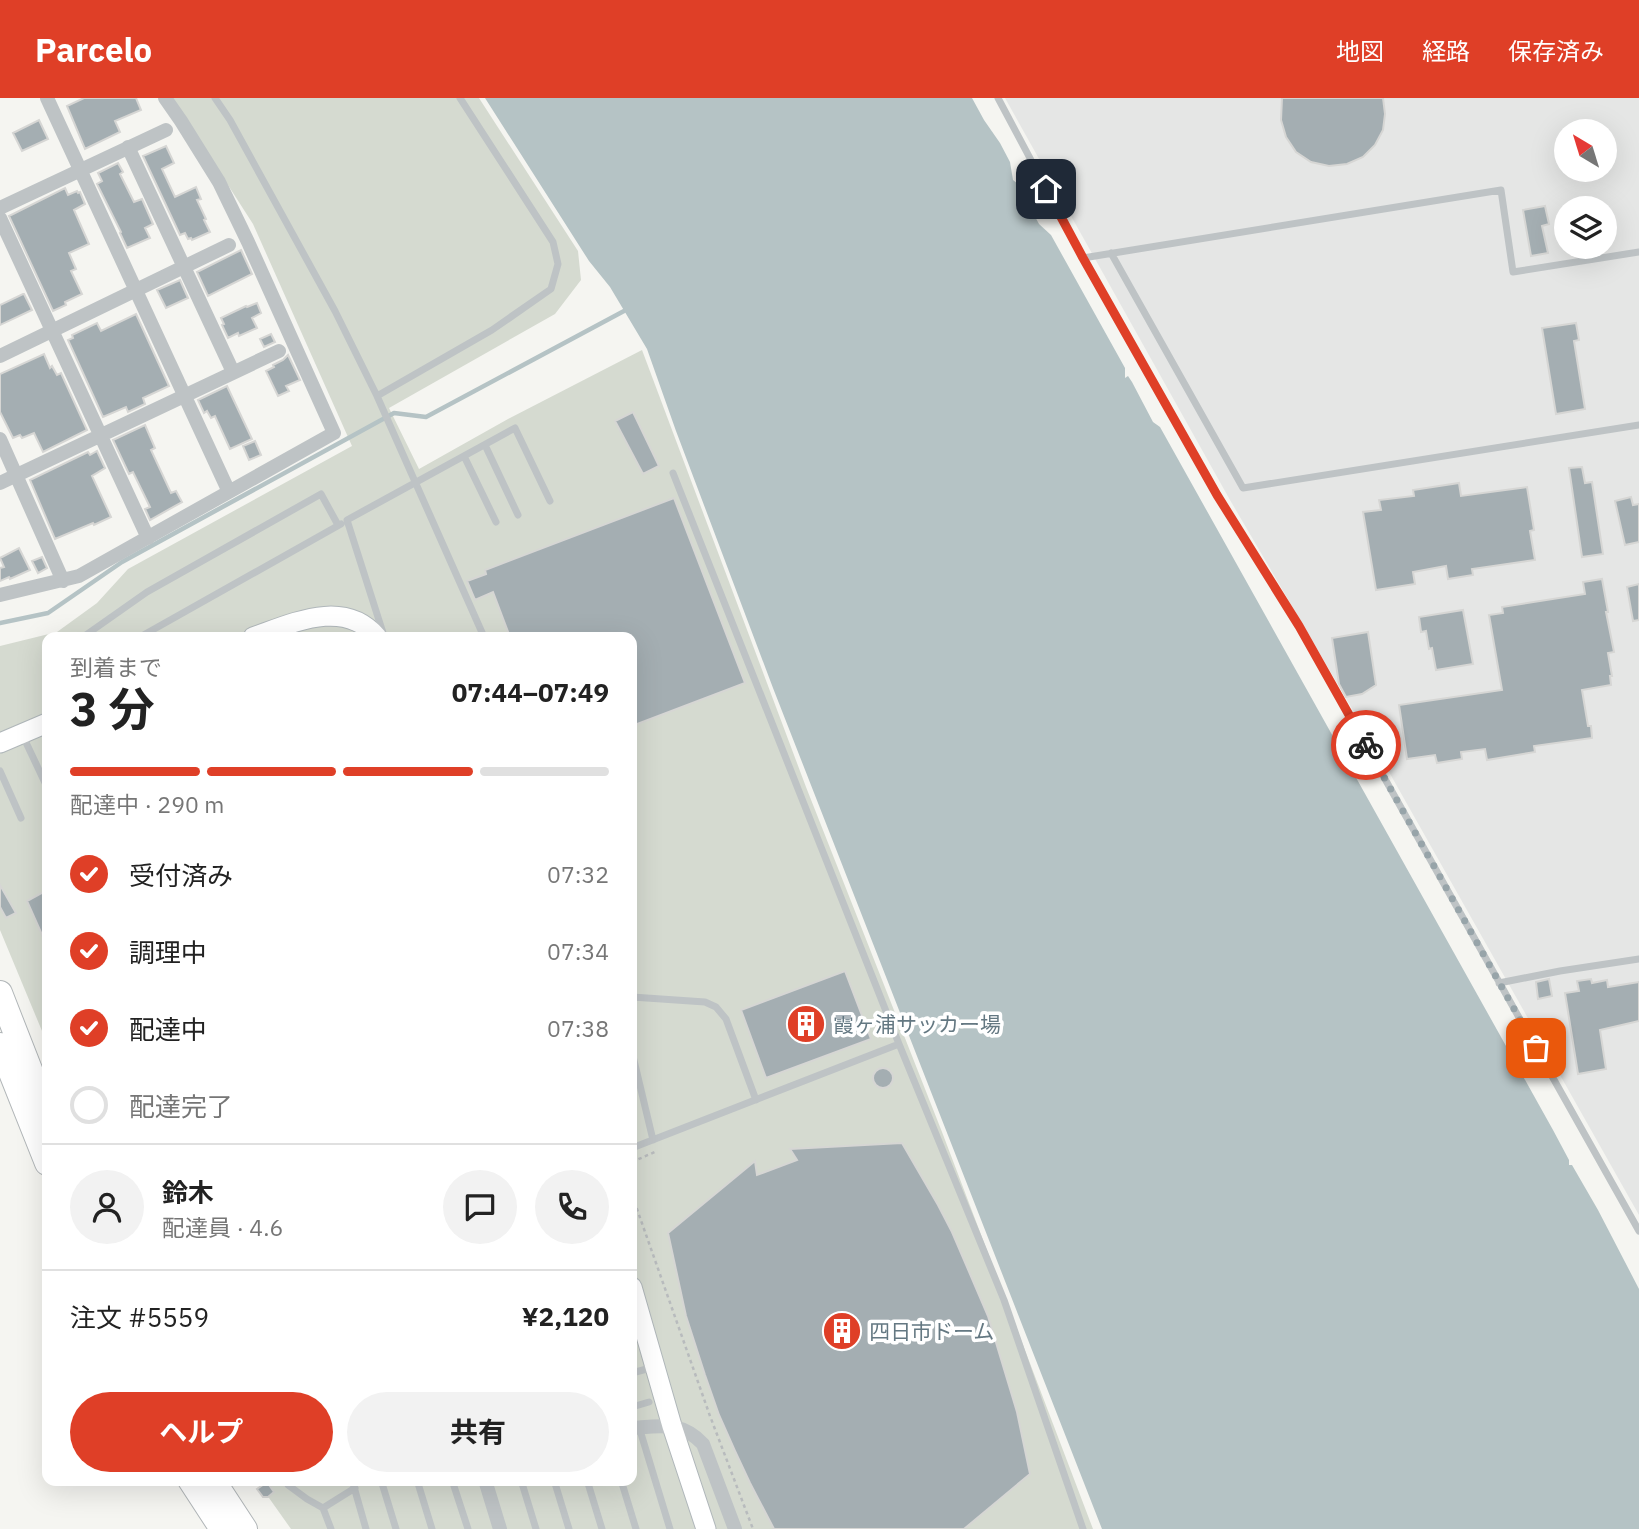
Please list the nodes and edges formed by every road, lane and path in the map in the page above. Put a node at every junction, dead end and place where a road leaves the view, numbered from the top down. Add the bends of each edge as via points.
1 (47, 98) edge
2 (164, 98) edge
3 (215, 98) edge
4 (460, 98) edge
5 (998, 98) edge
6 (166, 130) dead end
7 (128, 148) junction
8 (81, 170) junction
9 (0, 208) edge
10 (0, 218) edge
11 (229, 245) dead end
12 (1639, 252) edge
13 (1111, 253) junction
14 (1083, 258) junction
15 (184, 267) junction
16 (136, 291) junction
17 (53, 331) junction
18 (279, 351) dead end
19 (0, 356) edge
20 (233, 372) junction
21 (184, 395) junction
22 (377, 396) junction
23 (1639, 425) edge
24 (101, 435) junction
25 (0, 439) edge
26 (485, 445) junction
27 (464, 456) junction
28 (673, 473) dead end
29 (16, 476) junction
30 (413, 479) junction
31 (0, 483) edge
32 (229, 492) junction
33 (550, 501) dead end
34 (518, 515) dead end
35 (347, 520) junction
36 (496, 522) dead end
37 (338, 525) junction
38 (148, 538) junction
39 (63, 581) junction
40 (0, 595) edge
41 (90, 632) edge
42 (150, 632) edge
43 (268, 632) edge
44 (372, 632) edge
45 (382, 632) edge
46 (482, 632) edge
47 (42, 725) edge
48 (22, 733) junction
49 (0, 743) edge
50 (0, 771) edge
51 (42, 776) edge
52 (21, 818) dead end
53 (1639, 959) edge
54 (1499, 983) junction
55 (0, 993) edge
56 (637, 997) edge
57 (899, 1044) junction
58 (0, 1045) edge
59 (637, 1073) edge
60 (42, 1100) edge
61 (756, 1100) junction
62 (653, 1140) junction
63 (637, 1146) edge
64 (42, 1150) edge
65 (637, 1209) edge
66 (1639, 1231) edge
67 (638, 1338) edge
68 (654, 1367) junction
69 (637, 1372) edge
70 (649, 1402) dead end
71 (637, 1406) edge
72 (672, 1426) junction
73 (637, 1428) edge
74 (637, 1434) edge
75 (188, 1486) edge
76 (196, 1486) edge
77 (216, 1486) edge
78 (289, 1486) edge
79 (351, 1486) edge
80 (355, 1486) edge
81 (383, 1486) edge
82 (419, 1486) edge
83 (454, 1486) edge
84 (487, 1486) edge
85 (523, 1486) edge
86 (556, 1486) edge
87 (589, 1486) edge
88 (623, 1486) edge
89 (323, 1508) junction
90 (238, 1526) edge
91 (209, 1529) edge
92 (331, 1529) edge
93 (366, 1529) edge
94 (396, 1529) edge
95 (432, 1529) edge
96 (468, 1529) edge
97 (500, 1529) edge
98 (536, 1529) edge
99 (569, 1529) edge
100 (602, 1529) edge
101 (636, 1529) edge
102 (670, 1529) edge
103 (706, 1529) edge
104 (735, 1529) edge
105 (753, 1529) edge
106 (1083, 1529) edge

1 - 8 street
2 - 32 street via 219,182 334,433
3 - 22 lane via 335,311
4 - 22 lane via 553,242 558,264 551,289 524,309
5 - 14 lane
6 - 7 street
7 - 8 street
7 - 15 street
8 - 9 street
8 - 16 street
10 - 17 street
11 - 15 street
12 - 13 lane via 1513,272 1501,190
13 - 14 lane
13 - 23 lane via 1243,488
14 - 54 lane via 1217,495 1299,626
15 - 16 street
15 - 20 street
16 - 17 street
16 - 21 street
17 - 19 street
17 - 24 street
18 - 20 street
20 - 21 street
21 - 24 street
21 - 32 street
22 - 30 lane
24 - 29 street
24 - 38 street
25 - 29 street
26 - 27 lane
26 - 33 lane via 515,428
26 - 34 lane
27 - 30 lane
27 - 36 lane
28 - 57 lane
29 - 31 street
29 - 39 street
30 - 35 lane
30 - 46 lane
32 - 38 street
35 - 37 lane
35 - 45 lane
37 - 41 lane via 321,494 147,592
37 - 42 lane
38 - 39 street
39 - 40 street
43 - 44 street via 335,615
47 - 48 street
48 - 49 street
48 - 51 lane
50 - 52 lane
53 - 54 lane
54 - 66 lane
55 - 60 highway
56 - 61 lane via 705,1002 716,1007 726,1019
57 - 61 lane
57 - 106 lane via 1004,1300
58 - 64 highway
59 - 62 lane
61 - 62 lane
62 - 63 lane
65 - 105 path
67 - 68 street
68 - 69 lane
68 - 72 street
70 - 71 lane
72 - 73 street
72 - 103 street
72 - 104 street via 688,1431 703,1444
74 - 102 lane
75 - 91 street
76 - 90 highway
77 - 90 highway
78 - 89 lane
79 - 89 lane
80 - 93 lane
81 - 94 lane
82 - 95 lane
83 - 96 lane
84 - 97 street
85 - 98 lane
86 - 99 lane
87 - 100 lane
88 - 101 lane
89 - 92 lane

